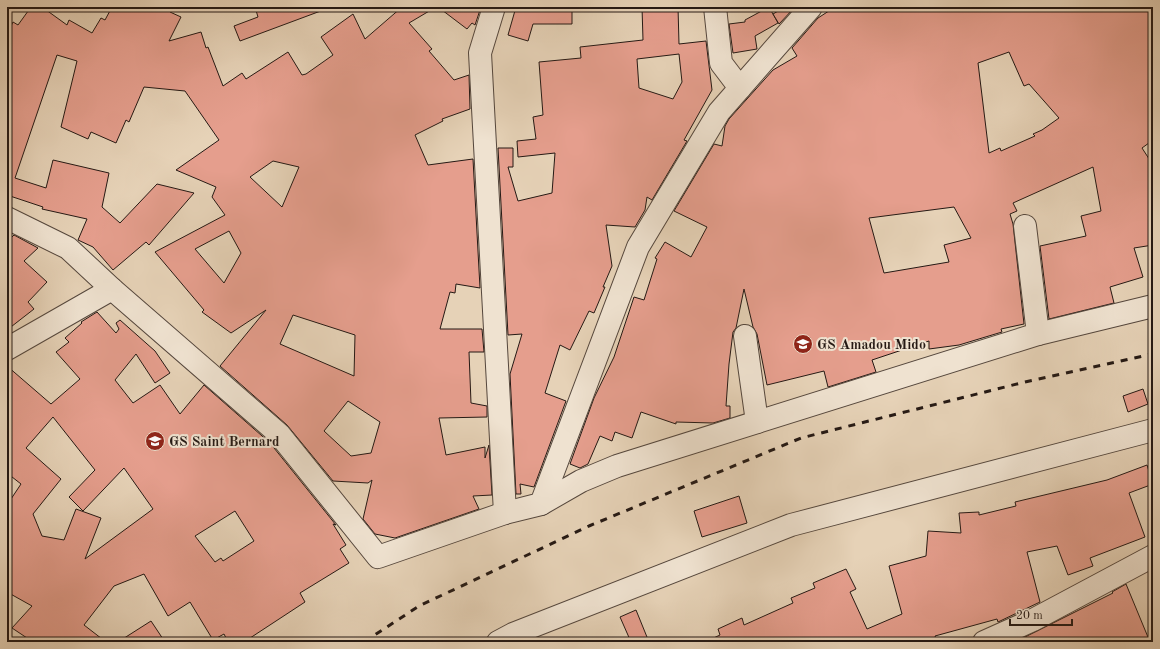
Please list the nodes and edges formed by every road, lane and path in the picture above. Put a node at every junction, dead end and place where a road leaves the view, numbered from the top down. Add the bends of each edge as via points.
1 (494, 7) edge
2 (715, 7) edge
3 (811, 7) edge
4 (740, 88) junction
5 (7, 218) edge
6 (1025, 226) dead end
7 (112, 289) junction
8 (1153, 306) edge
9 (1038, 334) junction
10 (745, 336) dead end
11 (7, 349) edge
12 (757, 422) junction
13 (1153, 430) edge
14 (541, 504) junction
15 (505, 513) junction
16 (1153, 556) edge
17 (498, 642) edge
18 (984, 642) edge

1 - 15 street via 480,53
2 - 4 street via 721,63
3 - 4 street
4 - 14 street via 719,112 638,247
5 - 7 street via 68,248
6 - 9 street
7 - 11 street
7 - 15 street via 279,434 378,557
8 - 9 street
9 - 12 street
10 - 12 street
12 - 14 street via 617,466 581,481
13 - 17 street via 791,525
14 - 15 street
16 - 18 street via 1033,620

